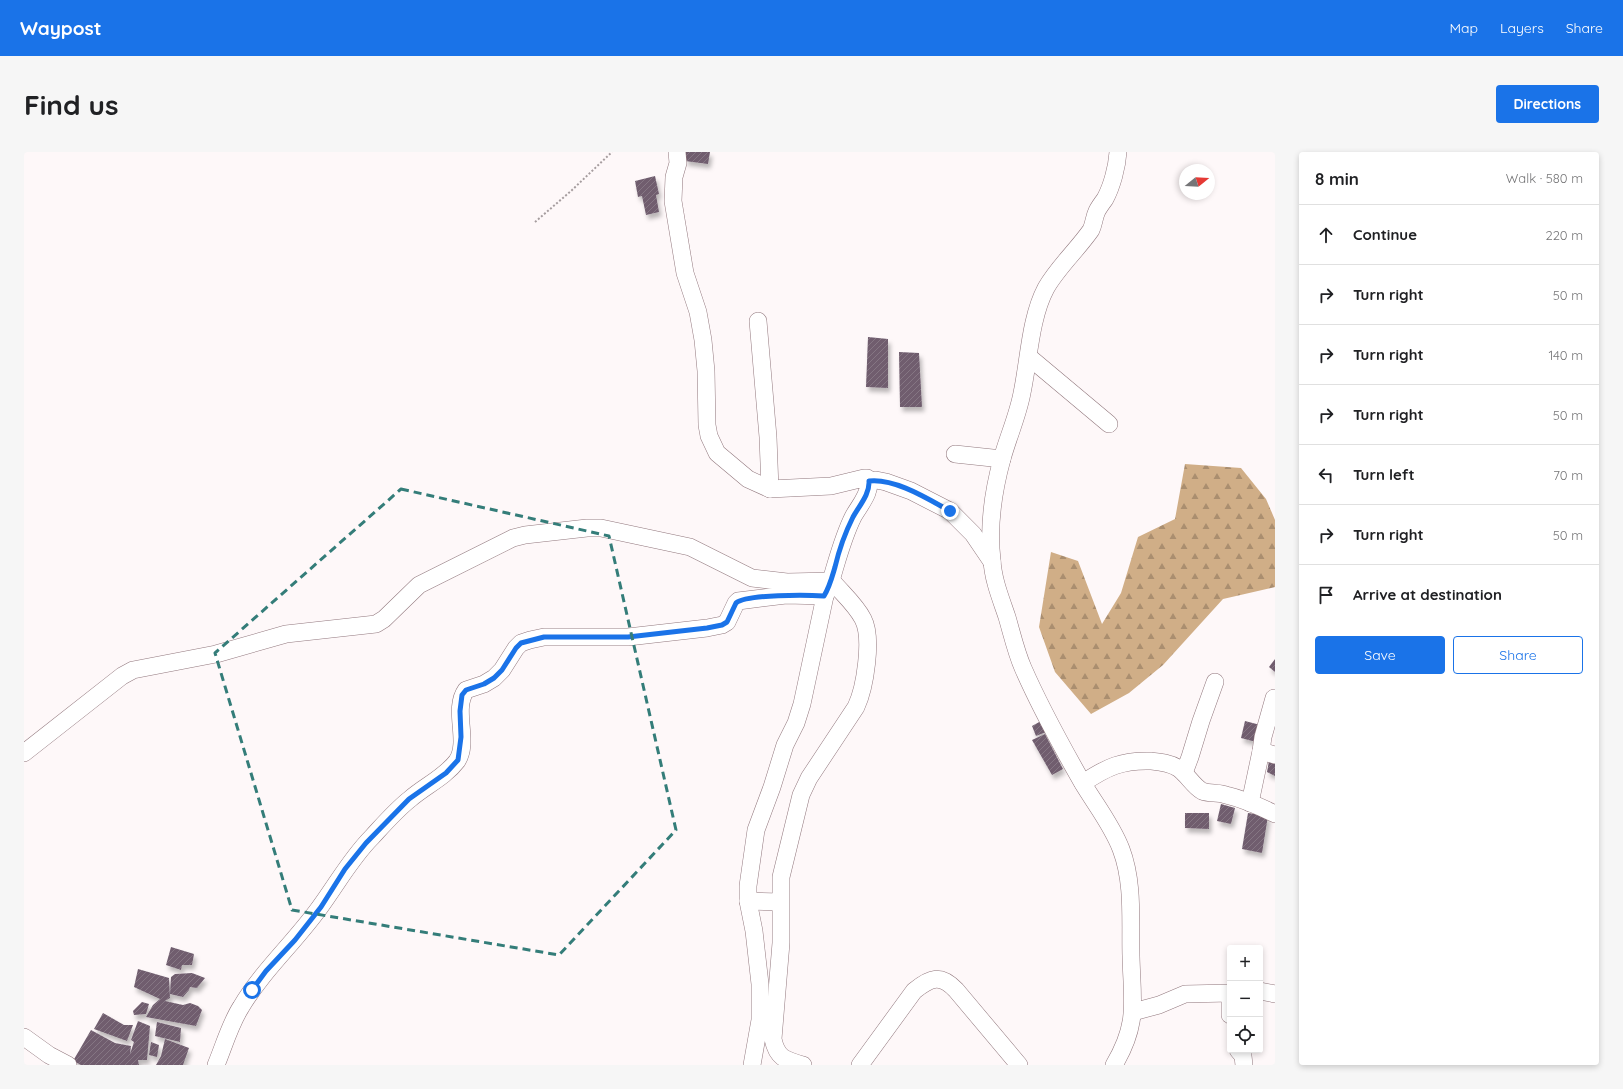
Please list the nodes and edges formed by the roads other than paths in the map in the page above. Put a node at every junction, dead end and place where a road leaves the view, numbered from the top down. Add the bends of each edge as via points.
1 (677, 152) edge
2 (1118, 152) edge
3 (758, 321) dead end
4 (1029, 357) junction
5 (1109, 424) dead end
6 (955, 454) dead end
7 (1002, 459) junction
8 (869, 481) junction
9 (770, 489) junction
10 (992, 562) junction
11 (828, 588) junction
12 (1215, 682) dead end
13 (1274, 698) edge
14 (24, 753) edge
15 (1268, 753) edge
16 (1184, 773) junction
17 (1083, 783) junction
18 (1250, 803) junction
19 (1275, 814) edge
20 (748, 901) junction
21 (780, 902) junction
22 (1263, 992) edge
23 (1227, 993) edge
24 (1275, 994) edge
25 (1133, 1012) junction
26 (24, 1037) edge
27 (1240, 1053) edge
28 (780, 1056) junction
29 (1121, 1063) edge
30 (68, 1065) edge
31 (216, 1065) edge
32 (753, 1065) edge
33 (802, 1065) edge
34 (860, 1065) edge
35 (1019, 1065) edge
36 (1244, 1065) edge

1 - 9 street via 673,200 685,273 698,312 703,340 709,436 717,453 728,463 748,479
2 - 4 street via 1110,187 1097,210 1092,228 1046,289 1033,331
3 - 9 street
4 - 5 street
4 - 7 street via 1022,397
6 - 7 street
7 - 10 street via 992,508
8 - 9 street via 864,478 831,486
8 - 10 street via 886,482 911,490 950,511 973,534
8 - 11 street via 866,494 844,539
10 - 17 street via 1022,666
11 - 14 street via 752,578 690,547 601,528 519,536 418,585 376,624 286,634 216,654 127,673
11 - 20 street via 802,704 756,830
11 - 21 street via 864,621 867,630 867,662 856,707 804,788 781,877
11 - 31 street via 743,599 736,603 727,622 707,628 628,637 544,637 521,643 494,678 466,690 461,700 458,760 446,773 409,799 345,869 321,907 266,971 240,1008
12 - 16 street
13 - 15 street via 1263,737
15 - 18 street
16 - 17 street via 1164,763 1133,761 1099,772
16 - 18 street via 1201,790 1224,794
17 - 25 street via 1116,836 1125,861 1132,927
18 - 19 street
20 - 21 street
20 - 32 street via 754,931 760,993 760,1020
21 - 28 street via 781,943 772,1033 774,1046
22 - 24 street
23 - 25 street via 1185,994
25 - 29 street
26 - 30 street
27 - 36 street
28 - 32 street
28 - 33 street
34 - 35 street via 914,991 925,983 938,979 949,983 956,990

